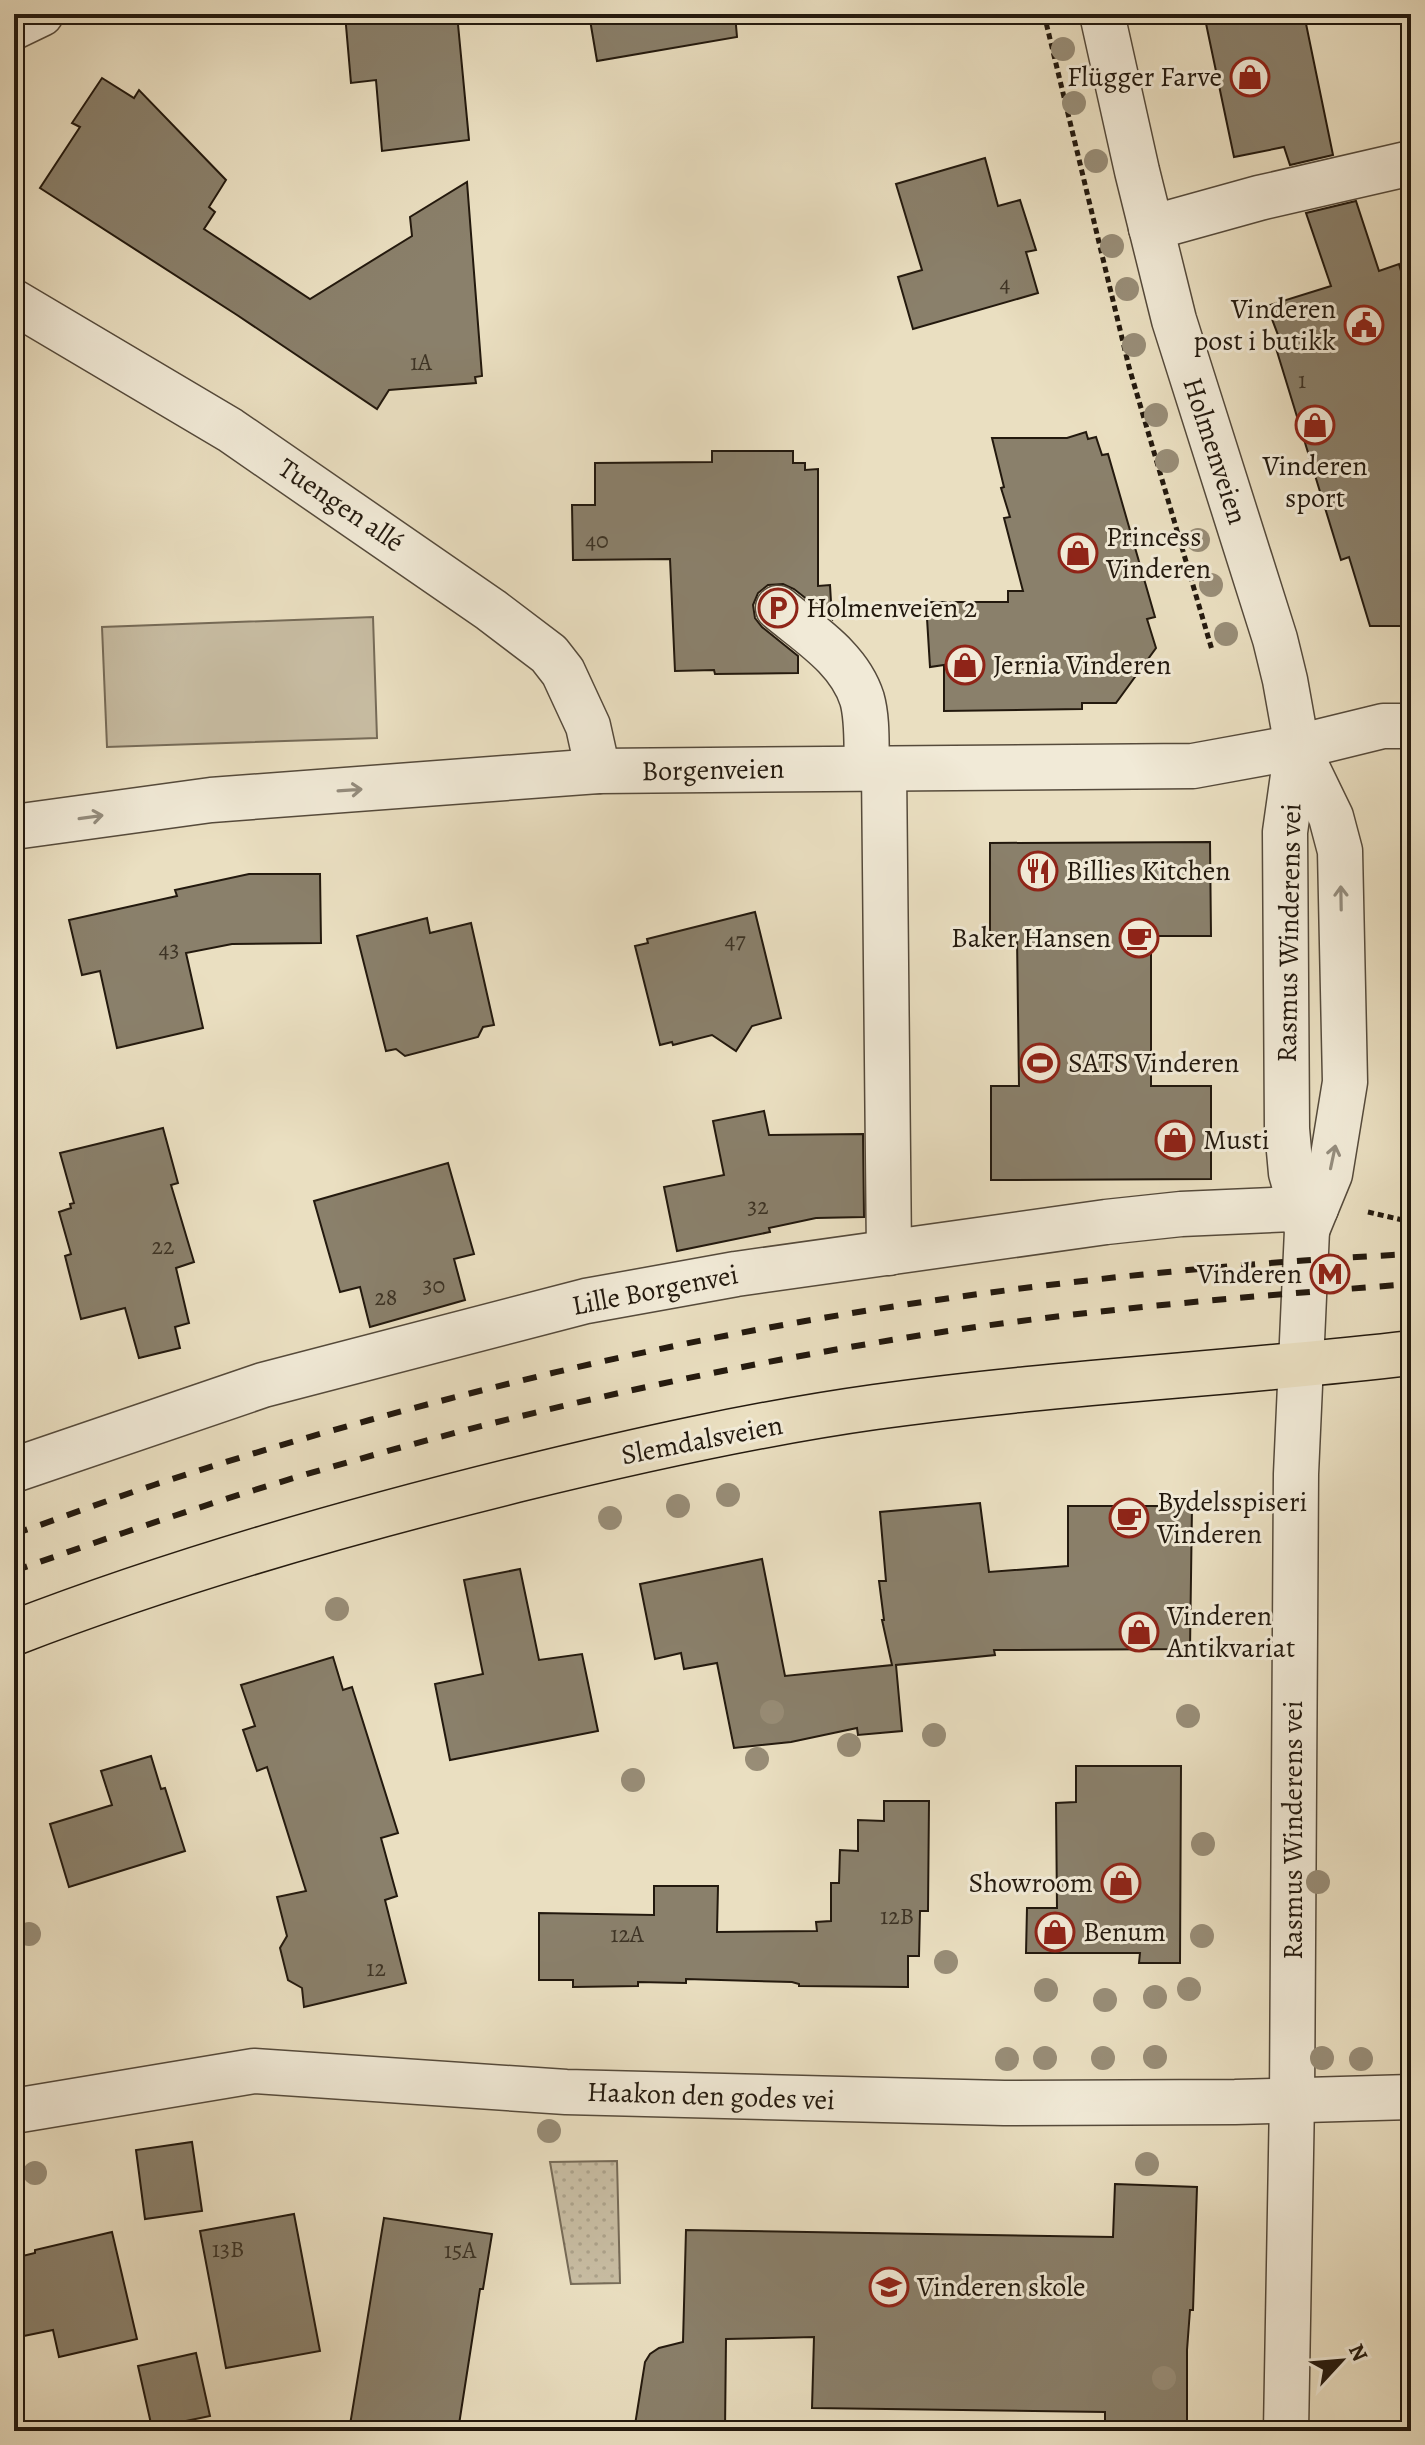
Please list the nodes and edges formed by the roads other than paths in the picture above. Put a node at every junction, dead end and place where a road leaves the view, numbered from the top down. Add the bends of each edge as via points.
1 (41, 14) edge
2 (1102, 14) edge
3 (14, 27) edge
4 (1411, 163) edge
5 (1151, 228) junction
6 (14, 302) edge
7 (778, 608) dead end
8 (1411, 726) edge
9 (1297, 747) junction
10 (875, 769) junction
11 (598, 771) junction
12 (14, 827) edge
13 (1320, 1213) junction
14 (889, 1253) junction
15 (1411, 1353) edge
16 (1303, 1363) junction
17 (14, 1470) edge
18 (14, 1633) edge
19 (1411, 2097) edge
20 (1292, 2099) junction
21 (14, 2111) edge
22 (1286, 2431) edge

1 - 3 street
2 - 5 street, Holmenveien
4 - 5 street
5 - 9 street, Holmenveien via 1195,389 1275,639
6 - 11 street, Tuengen allé via 230,430 549,654 588,726
7 - 10 street via 851,674 863,702
8 - 9 street, Borgenveien via 1383,726
9 - 10 street, Borgenveien via 1193,766
9 - 13 street, Rasmus Winderens vei via 1285,832 1287,1129 1291,1173
13 -> 9 street, Rasmus Winderens vei via 1345,1082 1340,851 1331,817
10 - 11 street, Borgenveien
10 - 14 street
12 -> 11 street, Borgenveien via 211,800
13 - 14 street, Lille Borgenvei via 1181,1214
13 - 16 street, Rasmus Winderens vei
14 - 17 street, Lille Borgenvei via 586,1301 263,1385
15 - 16 main road, Slemdalsveien
16 - 18 main road, Slemdalsveien via 1028,1388 872,1407 720,1434 341,1525
16 - 20 street, Rasmus Winderens vei via 1296,1474
19 - 20 street, Haakon den godes vei
20 - 21 street, Haakon den godes vei via 895,2101 566,2092 254,2071
20 - 22 street, Rasmus Winderens vei

